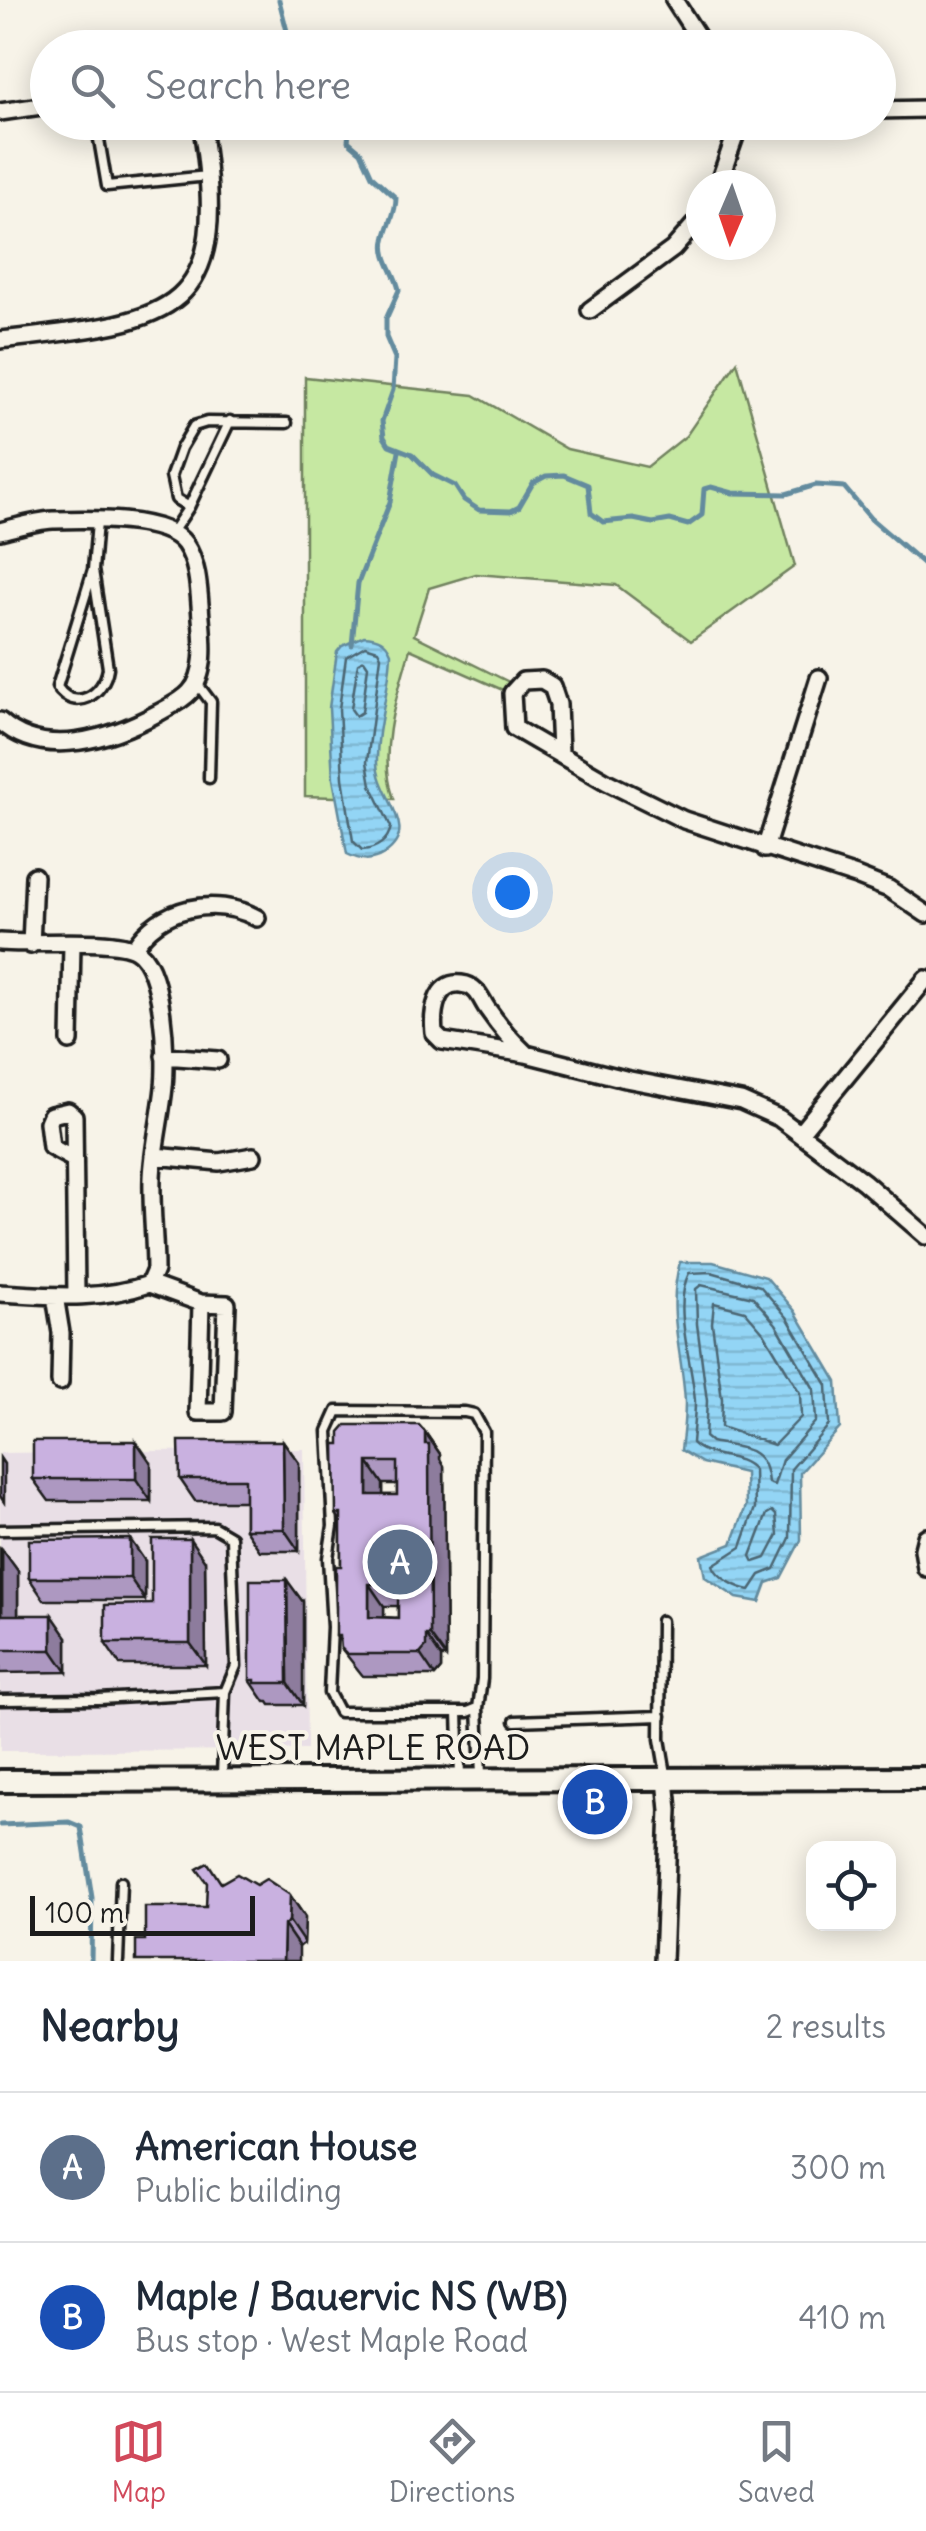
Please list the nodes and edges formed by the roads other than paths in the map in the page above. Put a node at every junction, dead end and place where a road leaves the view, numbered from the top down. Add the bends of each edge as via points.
1 (674, 0) edge
2 (693, 30) edge
3 (30, 108) edge
4 (926, 109) edge
5 (896, 110) edge
6 (0, 112) edge
7 (99, 140) edge
8 (203, 140) edge
9 (734, 140) edge
10 (723, 170) edge
11 (208, 176) junction
12 (686, 234) edge
13 (590, 310) dead end
14 (0, 340) edge
15 (230, 421) junction
16 (287, 422) dead end
17 (188, 507) junction
18 (97, 522) junction
19 (0, 531) edge
20 (171, 534) junction
21 (93, 570) junction
22 (819, 678) dead end
23 (196, 682) junction
24 (0, 721) edge
25 (560, 752) junction
26 (209, 778) dead end
27 (765, 848) junction
28 (34, 876) dead end
29 (926, 914) edge
30 (257, 918) dead end
31 (0, 942) edge
32 (31, 944) junction
33 (72, 944) junction
34 (134, 948) junction
35 (926, 979) edge
36 (70, 1041) dead end
37 (526, 1054) junction
38 (164, 1056) junction
39 (218, 1060) dead end
40 (800, 1133) junction
41 (155, 1156) junction
42 (253, 1156) dead end
43 (73, 1159) dead end
44 (926, 1236) edge
45 (149, 1284) junction
46 (0, 1293) edge
47 (55, 1296) junction
48 (76, 1296) junction
49 (200, 1303) junction
50 (60, 1382) dead end
51 (0, 1530) edge
52 (926, 1536) edge
53 (926, 1568) edge
54 (661, 1621) dead end
55 (225, 1692) junction
56 (0, 1700) edge
57 (478, 1708) junction
58 (458, 1712) junction
59 (660, 1716) junction
60 (515, 1721) dead end
61 (926, 1778) edge
62 (666, 1779) junction
63 (222, 1780) junction
64 (460, 1780) junction
65 (482, 1780) junction
66 (0, 1782) edge
67 (122, 1882) dead end
68 (118, 1961) edge
69 (664, 1961) edge

1 - 2 street
3 - 6 street
4 - 5 street
7 - 11 lane via 107,186
8 - 11 street
9 - 10 street
11 - 14 street via 204,262 190,288 166,307 138,320
12 - 13 street
15 - 16 lane
15 - 17 lane
15 - 17 lane via 194,426 181,448 171,476 176,498
17 - 20 lane
18 - 19 street via 50,520
18 - 20 street via 152,524
18 - 21 lane
20 - 23 street via 184,541 193,560 201,670
21 - 21 lane via 57,687 74,698 98,693 106,682
22 - 27 street
23 - 24 street via 173,705 104,737 48,742
23 - 26 lane via 211,702
25 - 25 street via 552,686 523,681 512,693 514,728
25 - 27 street via 684,820
27 - 29 street via 872,882
28 - 32 street
30 - 34 street via 238,908 186,909 160,918
31 - 32 street
32 - 33 street
33 - 34 street
33 - 36 street
34 - 38 street via 154,970
35 - 40 street
37 - 37 street via 442,1040 433,1018 444,988 468,984
37 - 40 street via 741,1101
38 - 39 street
38 - 41 street
40 - 44 street
41 - 42 street via 219,1162
41 - 45 street via 155,1270
43 - 48 street
45 - 48 street via 121,1294
45 - 49 street
46 - 47 street
47 - 48 street
47 - 50 street
49 - 49 street via 198,1412 224,1412 227,1304
51 - 55 lane via 214,1528 231,1537 236,1666
52 - 53 street
54 - 59 lane
55 - 56 lane
55 - 63 lane
57 - 58 lane
57 - 58 lane via 484,1432 474,1414 465,1412 337,1411 328,1431 332,1703 339,1712
57 - 65 lane
58 - 64 lane
59 - 60 lane
59 - 62 lane
61 - 62 main road, WEST MAPLE ROAD
62 - 65 main road, WEST MAPLE ROAD
62 - 69 street
63 - 64 main road, WEST MAPLE ROAD
63 - 66 main road, WEST MAPLE ROAD
64 - 65 main road, WEST MAPLE ROAD
67 - 68 lane

